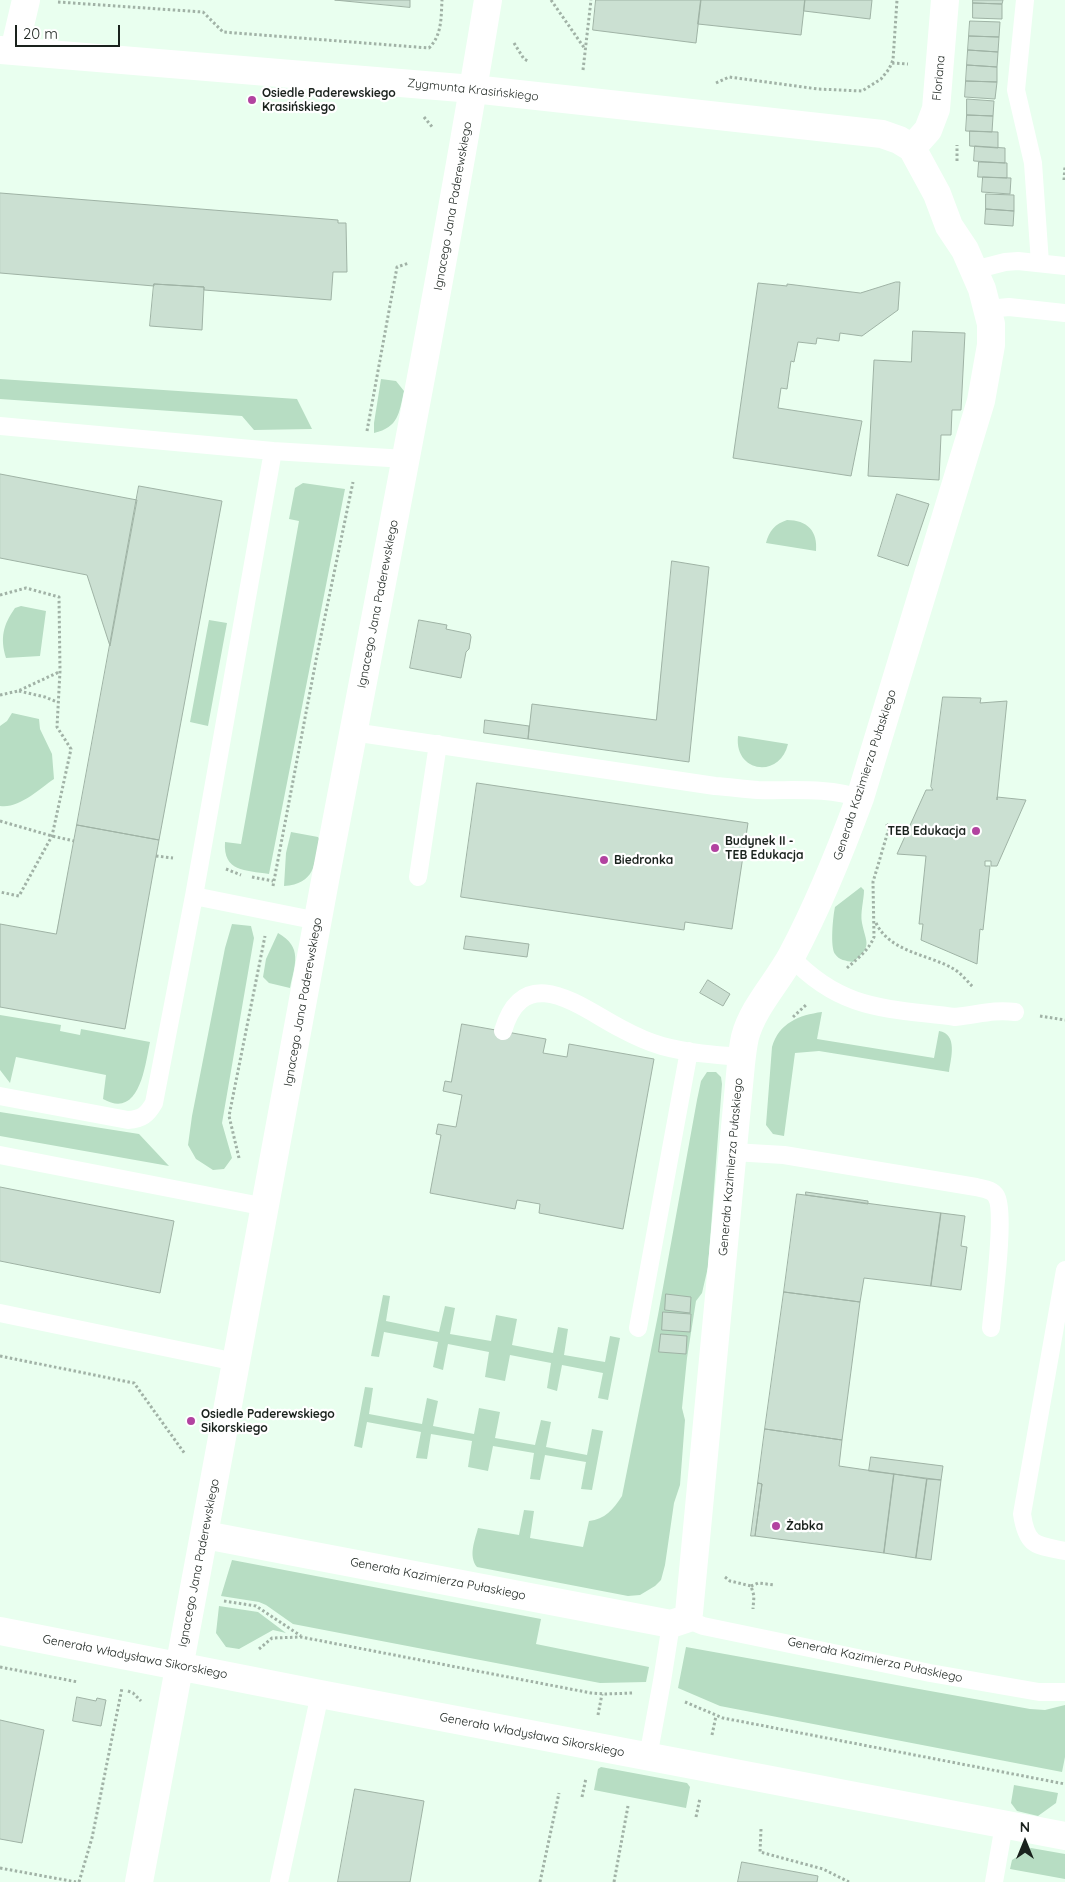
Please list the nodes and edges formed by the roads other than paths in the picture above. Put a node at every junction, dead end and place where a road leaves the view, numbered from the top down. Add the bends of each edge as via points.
1 (26, 0) edge
2 (488, 0) edge
3 (945, 0) edge
4 (1025, 0) edge
5 (7, 50) edge
6 (473, 89) junction
7 (912, 148) junction
8 (1040, 263) junction
9 (1065, 266) edge
10 (974, 270) junction
11 (988, 309) junction
12 (1065, 313) edge
13 (0, 426) edge
14 (273, 451) junction
15 (406, 459) junction
16 (353, 732) junction
17 (438, 744) junction
18 (860, 798) junction
19 (418, 877) dead end
20 (194, 896) junction
21 (318, 921) junction
22 (791, 957) junction
23 (1015, 1012) dead end
24 (503, 1031) dead end
25 (689, 1052) junction
26 (742, 1057) junction
27 (0, 1096) edge
28 (733, 1152) junction
29 (0, 1155) edge
30 (266, 1207) junction
31 (1065, 1270) edge
32 (0, 1313) edge
33 (638, 1328) dead end
34 (990, 1328) dead end
35 (236, 1362) junction
36 (205, 1535) junction
37 (1065, 1551) edge
38 (679, 1621) junction
39 (0, 1631) edge
40 (179, 1666) junction
41 (1065, 1692) edge
42 (320, 1694) junction
43 (648, 1757) junction
44 (1004, 1825) junction
45 (1065, 1836) edge
46 (139, 1882) edge
47 (279, 1882) edge
48 (994, 1882) edge

1 - 5 street
2 - 6 street, Ignacego Jana Paderewskiego
3 - 7 street, Floriana via 936,109 928,130
4 - 8 lane via 1016,90 1033,163
5 - 6 street, Zygmunta Krasińskiego
6 - 7 street, Zygmunta Krasińskiego via 882,134
6 - 15 street, Ignacego Jana Paderewskiego
7 - 10 street, Generała Kazimierza Pułaskiego
8 - 9 lane
8 - 10 lane via 1005,262
10 - 11 street, Generała Kazimierza Pułaskiego
11 - 12 lane via 1009,307
11 - 18 street, Generała Kazimierza Pułaskiego via 991,345 981,401
13 - 14 lane
14 - 15 lane
14 - 20 lane
15 - 16 street, Ignacego Jana Paderewskiego
16 - 17 lane
16 - 21 street, Ignacego Jana Paderewskiego
17 - 18 lane via 715,786 824,791
17 - 19 lane
18 - 22 street, Generała Kazimierza Pułaskiego via 832,871
20 - 21 lane
20 - 27 lane via 154,1103 149,1112 144,1117 128,1120
21 - 30 street, Ignacego Jana Paderewskiego
22 - 23 lane via 826,987 874,1007 955,1016 995,1010
22 - 26 street, Generała Kazimierza Pułaskiego via 751,1022
24 - 25 lane via 513,1008 522,998 552,994 568,998 661,1046
25 - 26 lane
25 - 33 lane
26 - 28 street, Generała Kazimierza Pułaskiego
28 - 34 lane via 784,1155 992,1191 998,1198 1001,1217
28 - 38 street, Generała Kazimierza Pułaskiego via 689,1613
29 - 30 lane
30 - 35 street, Ignacego Jana Paderewskiego
31 - 37 lane via 1022,1514 1024,1530 1030,1540 1040,1546
32 - 35 lane
35 - 36 street, Ignacego Jana Paderewskiego
36 - 38 street, Generała Kazimierza Pułaskiego
36 - 40 street, Ignacego Jana Paderewskiego
38 - 41 lane, Generała Kazimierza Pułaskiego via 930,1673 1040,1692
38 - 43 lane, Generała Kazimierza Pułaskiego via 662,1682
39 - 40 street, Generała Władysława Sikorskiego
40 - 42 street, Generała Władysława Sikorskiego
40 - 46 street, Ignacego Jana Paderewskiego
42 - 43 street, Generała Władysława Sikorskiego
42 - 47 lane
43 - 44 street, Generała Władysława Sikorskiego
44 - 45 street, Generała Władysława Sikorskiego
44 - 48 lane

